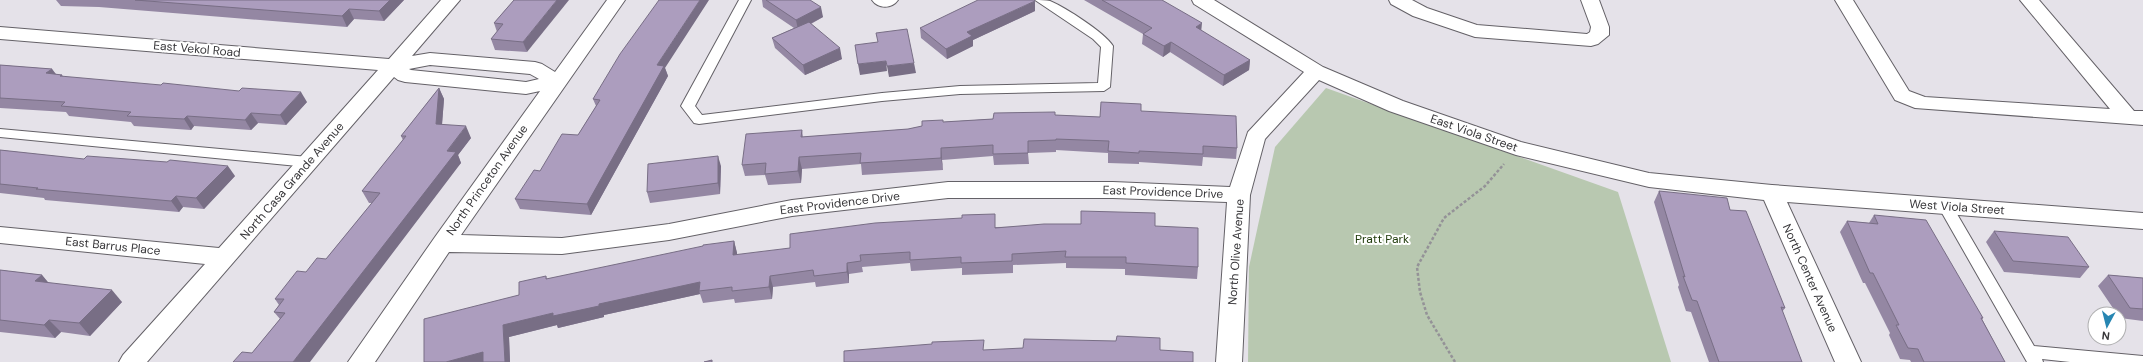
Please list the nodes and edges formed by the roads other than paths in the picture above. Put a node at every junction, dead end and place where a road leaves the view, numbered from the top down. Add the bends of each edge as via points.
1 (451, 0) edge
2 (616, 0) edge
3 (745, 0) edge
4 (881, 0) edge
5 (889, 0) edge
6 (1041, 0) edge
7 (1201, 0) edge
8 (1398, 0) edge
9 (1590, 0) edge
10 (1844, 0) edge
11 (2029, 0) edge
12 (0, 33) edge
13 (394, 65) junction
14 (1316, 71) junction
15 (557, 82) junction
16 (2135, 117) edge
17 (0, 133) edge
18 (308, 162) junction
19 (1772, 193) junction
20 (1239, 195) junction
21 (1945, 206) junction
22 (2143, 221) edge
23 (0, 235) edge
24 (443, 243) junction
25 (225, 257) junction
26 (2032, 357) edge
27 (132, 362) edge
28 (361, 362) edge
29 (1229, 362) edge
30 (1848, 362) edge
31 (2143, 362) edge

1 - 13 street, North Casa Grande Avenue
2 - 15 street, North Princeton Avenue
3 - 6 lane via 688,106 699,120 882,97 944,92 1104,87 1107,46 1097,36
4 - 5 street
7 - 14 street, East Viola Street
8 - 9 street via 1420,12 1475,32 1591,40 1599,35 1600,27
10 - 16 street via 1902,95 1922,103
11 - 16 street
12 - 13 street, East Vekol Road
13 - 15 street via 405,76 526,88
13 - 18 street, North Casa Grande Avenue
14 - 19 street, East Viola Street via 1396,106 1510,146 1649,180
14 - 20 street, North Olive Avenue via 1255,136
15 - 24 street, North Princeton Avenue
17 - 18 lane
18 - 25 street, North Casa Grande Avenue
19 - 21 street, West Viola Street
19 - 30 street, North Center Avenue
20 - 24 street, East Providence Drive via 1113,190 948,190 792,208 669,232 562,246
20 - 29 street, North Olive Avenue
21 - 22 street, West Viola Street
21 - 26 lane
23 - 25 street, East Barrus Place
24 - 28 street, North Princeton Avenue
25 - 27 street, North Casa Grande Avenue
26 - 31 lane

